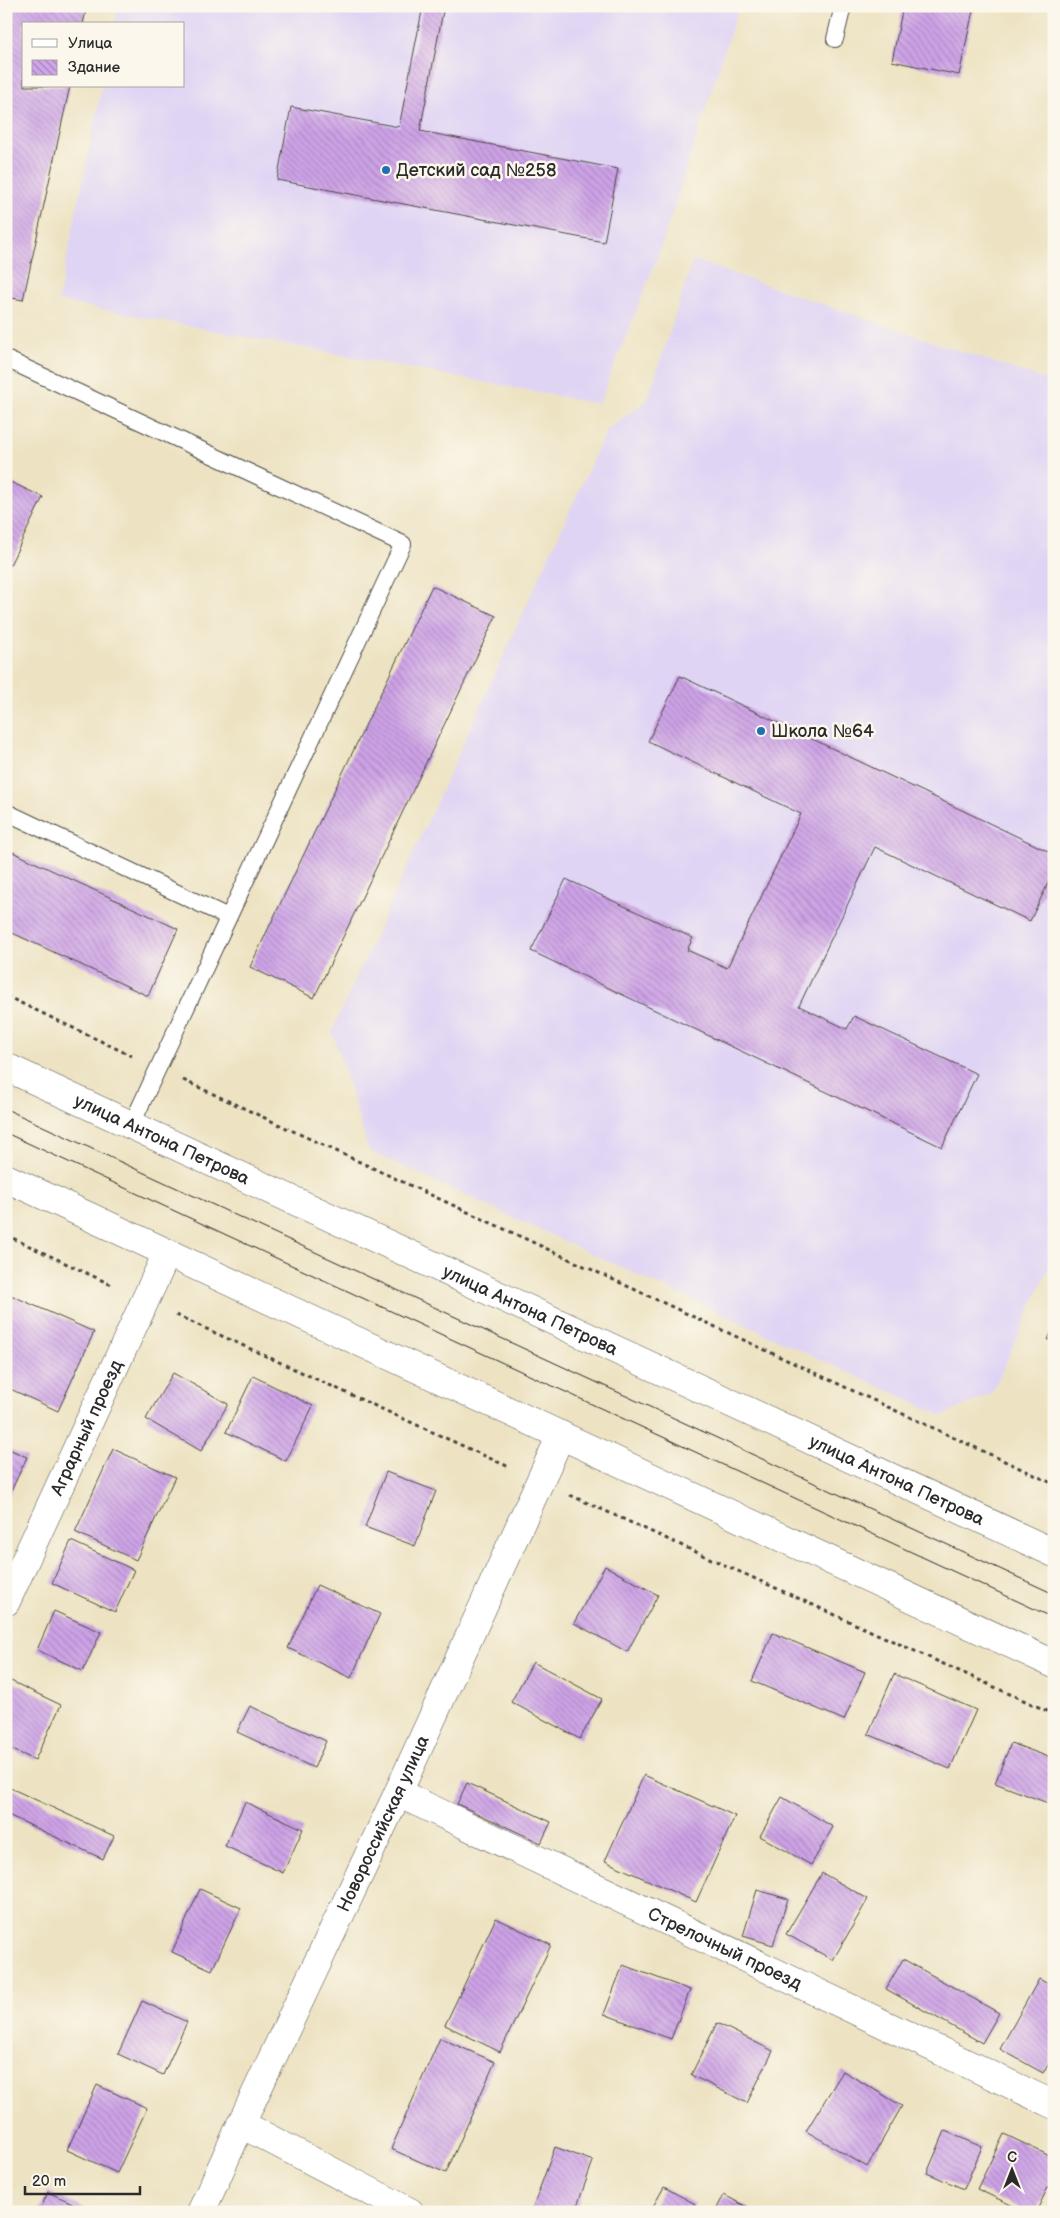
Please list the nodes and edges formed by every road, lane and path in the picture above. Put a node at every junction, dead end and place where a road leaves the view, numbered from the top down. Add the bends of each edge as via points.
1 (843, 6) edge
2 (835, 39) dead end
3 (6, 359) edge
4 (6, 812) edge
5 (228, 917) junction
6 (6, 996) edge
7 (6, 1067) edge
8 (157, 1068) junction
9 (131, 1126) junction
10 (6, 1178) edge
11 (167, 1253) junction
12 (561, 1435) junction
13 (1054, 1484) edge
14 (1054, 1553) edge
15 (6, 1602) edge
16 (1054, 1664) edge
17 (398, 1793) junction
18 (1054, 2105) edge
19 (240, 2124) junction
20 (201, 2212) edge
21 (410, 2212) edge

1 - 2 lane
3 - 5 lane via 403,544
4 - 5 lane
5 - 8 lane
6 - 8 path
7 - 9 main road, улица Антона Петрова
8 - 9 lane
8 - 13 path
9 - 14 main road, улица Антона Петрова
10 - 11 main road
11 - 12 main road
11 - 15 main road, Аграрный проезд
12 - 16 main road
12 - 17 main road, Новороссийская улица
17 - 18 main road, Стрелочный проезд
17 - 19 main road, Новороссийская улица
19 - 20 main road, Новороссийская улица
19 - 21 main road

